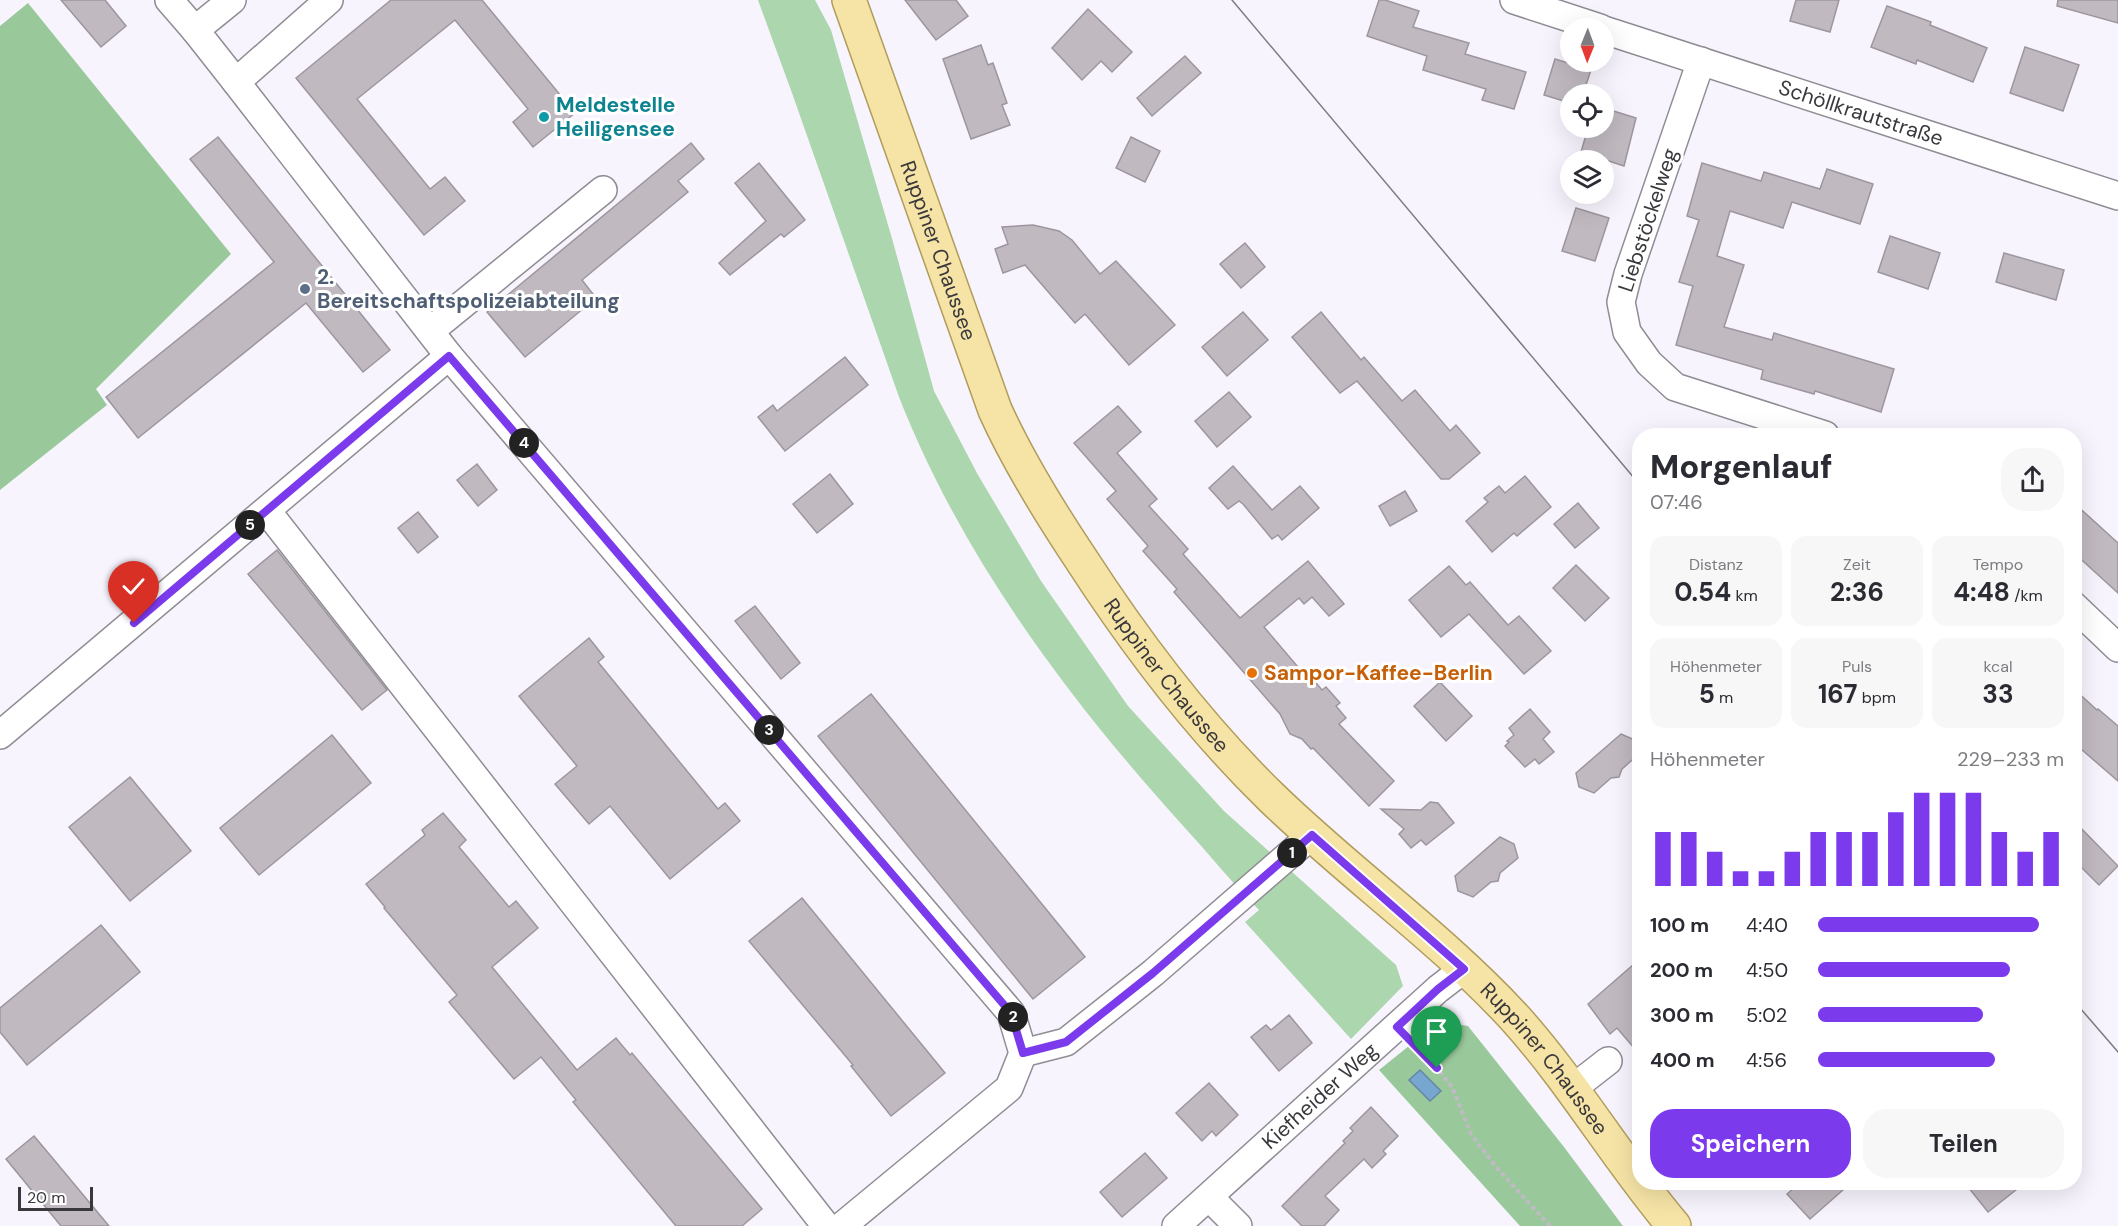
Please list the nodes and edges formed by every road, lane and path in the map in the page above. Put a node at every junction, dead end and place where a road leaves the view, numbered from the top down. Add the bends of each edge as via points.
1 (169, 0) edge
2 (232, 0) edge
3 (329, 0) edge
4 (849, 0) edge
5 (1514, 0) edge
6 (1569, 18) edge
7 (195, 30) junction
8 (1614, 33) edge
9 (1701, 62) junction
10 (236, 82) junction
11 (603, 190) dead end
12 (2118, 196) edge
13 (430, 331) junction
14 (449, 356) junction
15 (1803, 428) edge
16 (267, 511) junction
17 (2082, 614) edge
18 (2118, 648) edge
19 (0, 735) edge
20 (1312, 835) junction
21 (1464, 969) junction
22 (1397, 1027) junction
23 (1023, 1053) junction
24 (1608, 1061) dead end
25 (1572, 1089) junction
26 (1632, 1175) edge
27 (1643, 1190) edge
28 (1209, 1197) junction
29 (826, 1226) edge
30 (842, 1226) edge
31 (1176, 1226) edge
32 (1238, 1226) edge
33 (1550, 1226) edge
34 (1674, 1226) edge

1 - 7 street
2 - 7 street
3 - 10 street
4 - 20 main road, Ruppiner Chaussee via 971,347 1021,464 1090,574 1150,659 1232,756
5 - 6 street, Schöllkrautstraße
7 - 10 street
8 - 9 street, Schöllkrautstraße
9 - 12 street, Schöllkrautstraße
9 - 15 street, Liebstöckelweg via 1628,274 1621,302 1627,332 1649,363 1675,387
10 - 13 street
11 - 13 street
13 - 14 street
14 - 16 street
14 - 23 street via 1011,1013
16 - 19 street
16 - 29 street
17 - 18 street
20 - 21 main road, Ruppiner Chaussee
20 - 23 street via 1153,973 1066,1042
21 - 22 street, Kiefheider Weg
21 - 25 main road, Ruppiner Chaussee via 1514,1018
22 - 28 street, Kiefheider Weg
22 - 33 path via 1452,1087 1471,1134
23 - 30 street via 1009,1088
24 - 25 street
25 - 26 main road, Ruppiner Chaussee
27 - 34 main road, Ruppiner Chaussee
28 - 31 street, Kiefheider Weg
28 - 32 street

